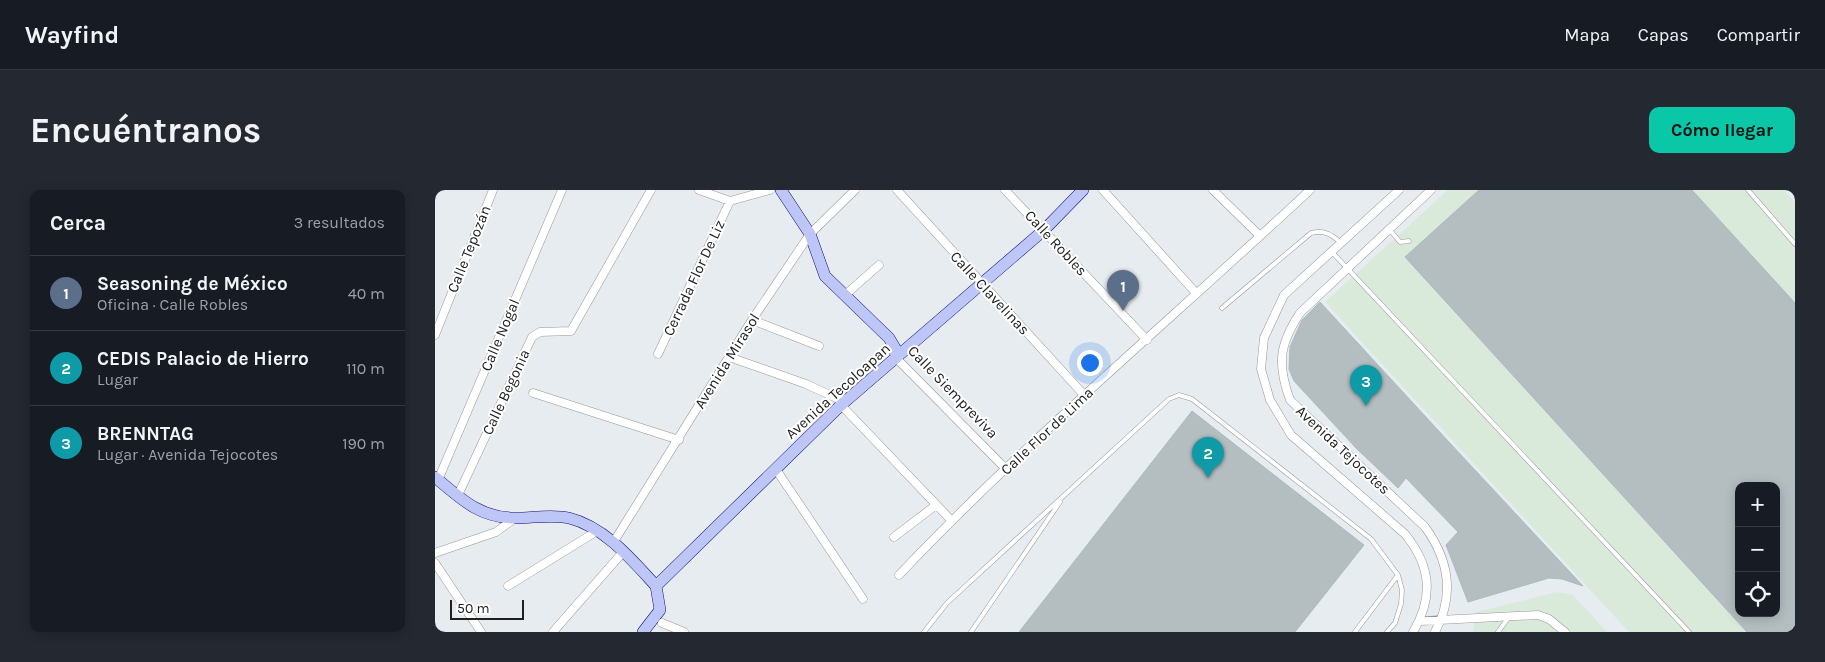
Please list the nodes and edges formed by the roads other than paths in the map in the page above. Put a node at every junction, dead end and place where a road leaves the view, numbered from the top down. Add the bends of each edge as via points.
1 (493, 190) edge
2 (562, 190) edge
3 (651, 190) edge
4 (699, 190) edge
5 (770, 190) edge
6 (781, 190) edge
7 (855, 190) edge
8 (897, 190) edge
9 (1005, 190) edge
10 (1083, 190) edge
11 (1103, 190) edge
12 (1213, 190) edge
13 (1310, 190) edge
14 (1399, 190) edge
15 (1431, 190) edge
16 (1748, 190) edge
17 (730, 201) junction
18 (1389, 229) junction
19 (1044, 230) junction
20 (810, 234) junction
21 (1260, 236) junction
22 (1409, 241) dead end
23 (1340, 242) junction
24 (1795, 244) edge
25 (1331, 251) junction
26 (879, 264) dead end
27 (1347, 267) junction
28 (981, 283) junction
29 (1196, 294) junction
30 (844, 296) junction
31 (1222, 308) dead end
32 (752, 320) junction
33 (435, 335) edge
34 (1147, 340) junction
35 (819, 346) dead end
36 (658, 354) dead end
37 (729, 356) junction
38 (896, 358) junction
39 (533, 393) dead end
40 (1084, 395) junction
41 (843, 404) junction
42 (679, 440) junction
43 (775, 468) junction
44 (1006, 469) junction
45 (437, 479) edge
46 (458, 496) junction
47 (1064, 496) junction
48 (936, 505) junction
49 (515, 518) junction
50 (951, 520) junction
51 (597, 531) junction
52 (894, 537) dead end
53 (613, 543) junction
54 (623, 552) junction
55 (435, 553) edge
56 (435, 563) edge
57 (899, 575) dead end
58 (1398, 575) junction
59 (508, 586) dead end
60 (656, 586) junction
61 (863, 599) dead end
62 (660, 610) junction
63 (1509, 617) junction
64 (1420, 621) junction
65 (1441, 621) junction
66 (662, 623) junction
67 (481, 632) edge
68 (553, 632) edge
69 (643, 632) edge
70 (663, 632) edge
71 (684, 632) edge
72 (924, 632) edge
73 (971, 632) edge
74 (1355, 632) edge
75 (1387, 632) edge
76 (1413, 632) edge
77 (1435, 632) edge
78 (1498, 632) edge
79 (1565, 632) edge
80 (1689, 632) edge

1 - 33 street, Calle Tepozán
2 - 45 street, Calle Nogal
3 - 46 street, Calle Begonia via 571,331 540,332 533,337
4 - 17 street
5 - 17 street
6 - 20 street, Calle Siempreviva
7 - 20 street, Avenida Mirasol
8 - 28 street, Calle Clavelinas
9 - 19 street, Calle Robles
10 - 19 street, Avenida Tecoloapan
11 - 29 street
12 - 21 street
13 - 21 street, Calle Flor de Lima
14 - 23 street, Avenida Tejocotes
15 - 18 street, Avenida Tejocotes
16 - 24 lane
17 - 36 street, Cerrada Flor De Liz
18 - 22 lane via 1400,242
18 - 27 street, Avenida Tejocotes
19 - 28 street, Avenida Tecoloapan
19 - 34 street, Calle Robles
20 - 30 street, Calle Siempreviva via 825,276
20 - 32 street, Avenida Mirasol
21 - 29 street, Calle Flor de Lima
23 - 25 street, Avenida Tejocotes
23 - 31 lane via 1330,234 1311,233
25 - 27 lane
25 - 64 street, Avenida Tejocotes via 1284,296 1273,314 1264,338 1261,369 1270,400 1291,435 1405,534 1415,547 1422,560 1427,592
26 - 30 street
27 - 65 street, Avenida Tejocotes via 1300,313 1287,334 1282,348 1283,382 1290,400 1305,416 1425,527 1435,541 1449,592
27 - 80 lane
28 - 38 street, Avenida Tecoloapan
28 - 40 street, Calle Clavelinas
29 - 34 street, Calle Flor de Lima
30 - 38 street, Calle Siempreviva via 889,338
32 - 35 street
32 - 37 street, Avenida Mirasol
34 - 40 street, Calle Flor de Lima
37 - 41 street via 806,384
37 - 42 street, Avenida Mirasol
38 - 41 street, Avenida Tecoloapan
38 - 44 street, Calle Siempreviva
39 - 42 street
40 - 44 street, Calle Flor de Lima
41 - 43 street, Avenida Tecoloapan
41 - 48 street
42 - 53 street, Avenida Mirasol
43 - 60 street, Avenida Tecoloapan
43 - 61 street
44 - 50 street, Calle Flor de Lima
45 - 46 street
46 - 49 street via 479,512
47 - 58 lane via 1169,399 1179,395 1192,399 1371,539
47 - 72 lane via 947,603
47 - 73 lane
48 - 50 street
48 - 52 street
49 - 51 street via 553,516 571,519
49 - 55 street via 496,532
50 - 57 street, Calle Flor de Lima
51 - 53 street
51 - 59 street
53 - 54 street
54 - 60 street
54 - 68 street
56 - 67 street
58 - 74 lane
58 - 75 lane via 1401,604 1395,623
60 - 62 street
62 - 66 street
62 - 69 street
63 - 65 street
63 - 78 lane
63 - 79 street via 1538,615
64 - 65 street
64 - 76 street, Avenida Tejocotes
65 - 77 street, Avenida Tejocotes
66 - 70 street
66 - 71 street

